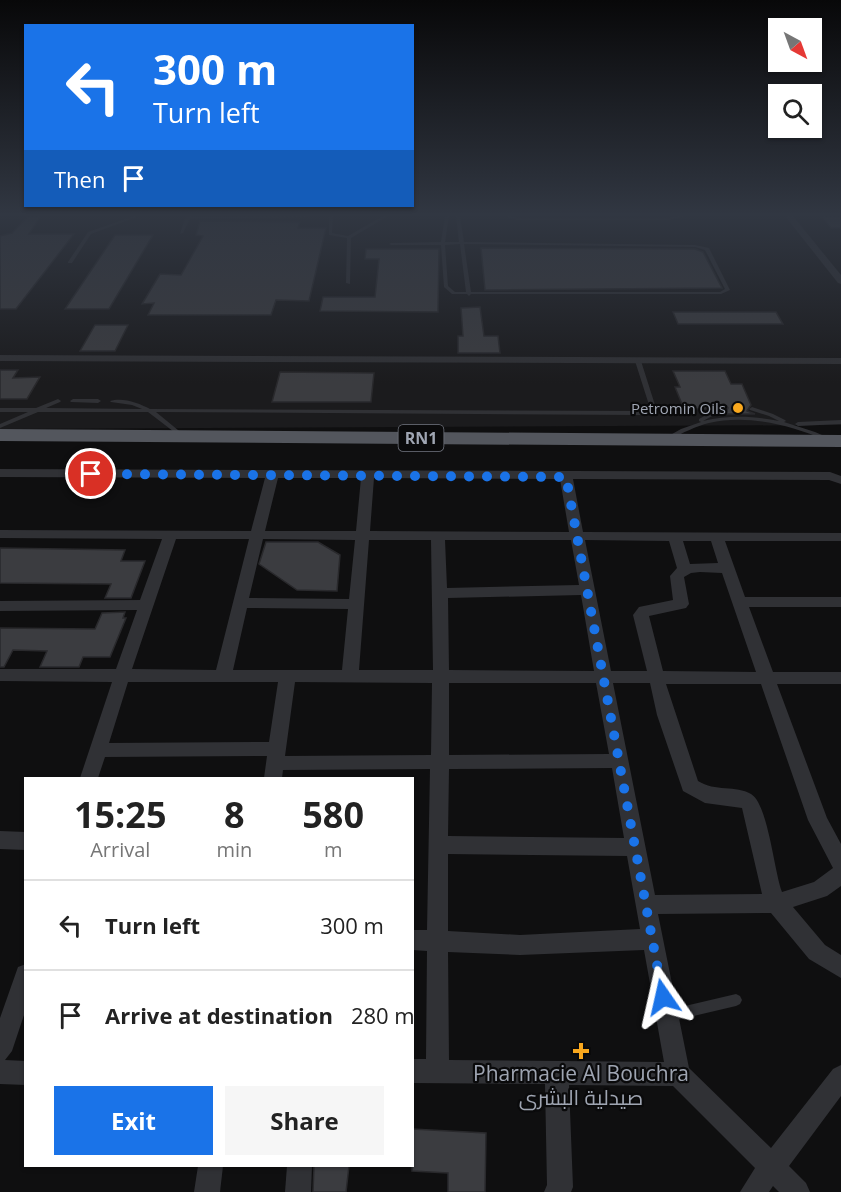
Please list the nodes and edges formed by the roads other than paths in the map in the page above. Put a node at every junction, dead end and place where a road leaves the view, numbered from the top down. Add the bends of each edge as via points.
1 (348, 272) edge
2 (445, 272) edge
3 (466, 272) edge
4 (720, 272) edge
5 (348, 283) dead end
6 (469, 295) junction
7 (0, 358) edge
8 (638, 362) junction
9 (841, 362) edge
10 (58, 401) dead end
11 (73, 401) dead end
12 (98, 401) dead end
13 (113, 401) dead end
14 (723, 408) dead end
15 (752, 409) dead end
16 (0, 410) edge
17 (36, 410) junction
18 (150, 411) junction
19 (841, 422) edge
20 (788, 424) junction
21 (0, 426) edge
22 (687, 429) junction
23 (0, 435) edge
24 (183, 437) junction
25 (666, 439) junction
26 (838, 446) edge
27 (0, 450) edge
28 (0, 473) edge
29 (272, 474) junction
30 (368, 475) junction
31 (566, 477) junction
32 (841, 480) edge
33 (171, 533) junction
34 (0, 534) edge
35 (257, 534) junction
36 (363, 534) junction
37 (438, 535) junction
38 (576, 535) junction
39 (674, 536) junction
40 (716, 536) junction
41 (841, 537) edge
42 (727, 568) junction
43 (685, 570) junction
44 (585, 590) junction
45 (441, 593) junction
46 (740, 602) junction
47 (841, 602) edge
48 (240, 603) junction
49 (357, 604) junction
50 (147, 605) junction
51 (0, 606) edge
52 (0, 675) edge
53 (122, 675) junction
54 (223, 676) junction
55 (287, 676) junction
56 (350, 676) junction
57 (603, 676) junction
58 (440, 677) junction
59 (656, 677) junction
60 (767, 678) junction
61 (841, 678) edge
62 (98, 750) junction
63 (441, 760) junction
64 (617, 761) junction
65 (275, 764) edge
66 (89, 777) edge
67 (0, 840) edge
68 (24, 841) edge
69 (438, 845) junction
70 (634, 848) junction
71 (841, 863) edge
72 (841, 874) edge
73 (776, 903) junction
74 (645, 905) junction
75 (652, 939) junction
76 (414, 940) edge
77 (437, 941) junction
78 (841, 967) edge
79 (24, 981) edge
80 (736, 1000) dead end
81 (667, 1016) junction
82 (0, 1052) edge
83 (437, 1070) junction
84 (414, 1071) edge
85 (0, 1072) edge
86 (557, 1072) junction
87 (24, 1073) edge
88 (678, 1074) junction
89 (841, 1077) edge
90 (773, 1166) junction
91 (211, 1167) edge
92 (300, 1167) edge
93 (207, 1192) edge
94 (298, 1192) edge
95 (557, 1192) edge
96 (753, 1192) edge
97 (798, 1192) edge

1 - 5 lane
2 - 6 lane via 446,287 454,294
3 - 6 lane
4 - 6 lane via 729,288 721,293
7 - 8 street
8 - 9 street
8 - 18 lane via 652,405 640,413
10 - 17 lane
11 - 12 lane
13 - 18 lane via 130,401
14 - 22 lane
15 - 20 lane
16 - 17 lane
17 - 18 lane
17 - 21 lane
18 - 24 lane
19 - 20 lane
20 - 22 lane via 724,419
20 - 26 lane
22 - 25 lane
23 - 24 highway, RN1
24 - 25 highway, RN1
25 - 26 highway, RN1
26 - 27 highway, RN1
28 - 29 street
29 - 30 street
29 - 35 street
30 - 31 street
30 - 36 street
31 - 32 street via 830,476
31 - 38 street
33 - 34 street
33 - 35 street
33 - 50 street
35 - 36 street
35 - 48 street
36 - 37 street
36 - 49 street
37 - 38 street
37 - 45 street
38 - 39 street
38 - 44 street
39 - 40 street
39 - 43 street
40 - 41 street
40 - 42 street
42 - 43 street
42 - 46 street
43 - 59 street via 677,576 681,604 644,611 642,615
44 - 45 street
44 - 57 street
45 - 58 street
46 - 47 street
46 - 60 street
48 - 49 street
48 - 54 street
49 - 56 street
50 - 51 street
50 - 53 street
52 - 53 street
53 - 54 street
53 - 62 street
54 - 55 street
55 - 56 street
55 - 65 street
56 - 58 street
57 - 58 street
57 - 59 street
57 - 64 street
58 - 63 street
59 - 60 street
59 - 73 street via 690,786 705,795 744,799 753,809
60 - 61 street
60 - 71 street via 818,820
62 - 65 street
62 - 66 street
63 - 64 street
63 - 65 street
63 - 69 street
64 - 70 street
67 - 68 street
69 - 70 street
69 - 77 street
70 - 74 street
72 - 73 street via 820,889
73 - 74 street
73 - 78 street via 817,952
74 - 75 street
75 - 77 street via 520,945
75 - 81 street
76 - 77 street
77 - 83 street
79 - 82 street
80 - 81 lane
81 - 88 street
83 - 84 street
83 - 86 street
85 - 87 street
86 - 88 street
86 - 95 street
88 - 90 street
89 - 90 street
90 - 96 street
90 - 97 street
91 - 93 street
92 - 94 street

